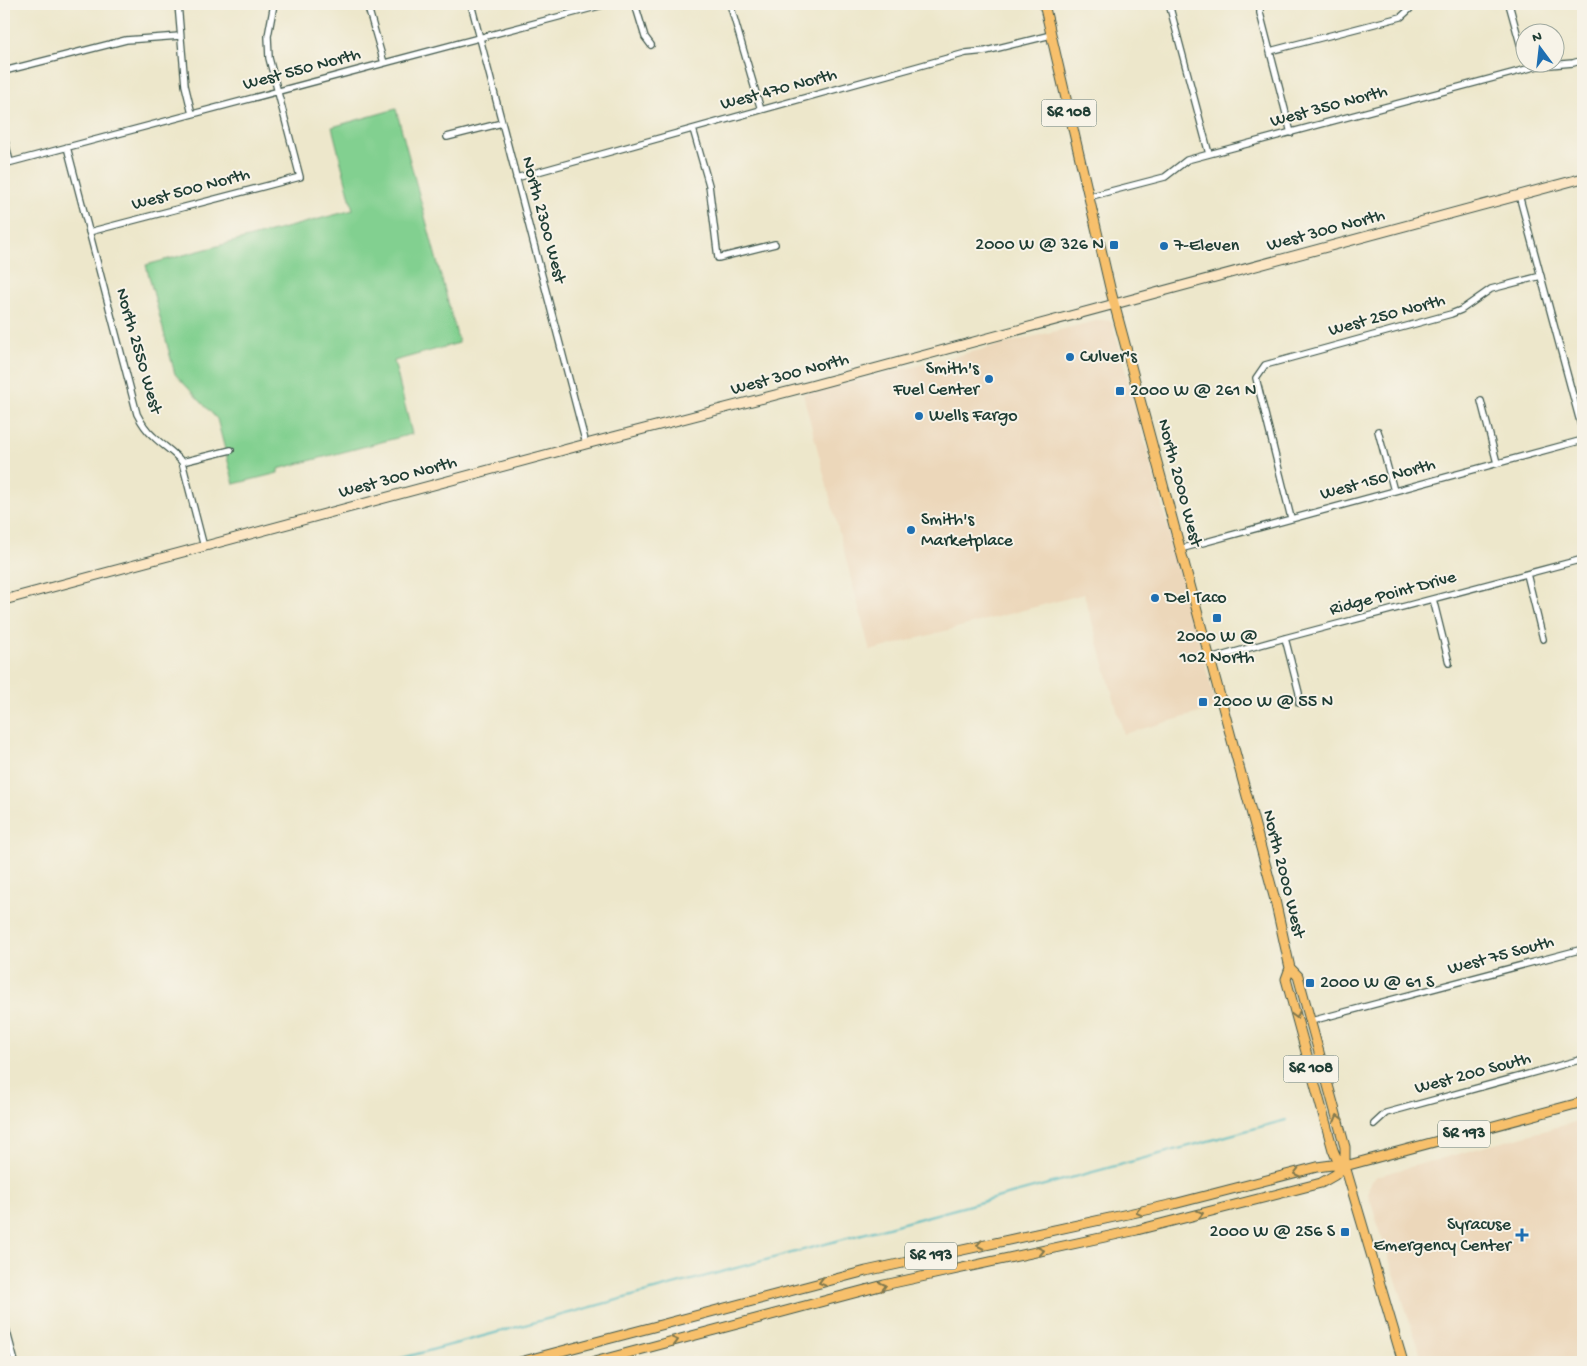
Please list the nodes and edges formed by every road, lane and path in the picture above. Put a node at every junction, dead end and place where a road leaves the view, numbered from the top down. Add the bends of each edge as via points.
1 (178, 4) edge
2 (274, 4) edge
3 (368, 4) edge
4 (472, 4) edge
5 (608, 4) edge
6 (636, 4) edge
7 (730, 4) edge
8 (1044, 4) edge
9 (1169, 4) edge
10 (1260, 4) edge
11 (1509, 4) edge
12 (1413, 6) dead end
13 (1514, 22) edge
14 (1051, 35) junction
15 (180, 36) junction
16 (481, 38) junction
17 (651, 45) dead end
18 (1270, 51) junction
19 (1583, 60) edge
20 (384, 63) junction
21 (1564, 63) edge
22 (4, 72) edge
23 (1517, 72) edge
24 (278, 92) junction
25 (761, 110) junction
26 (192, 114) junction
27 (502, 123) junction
28 (693, 129) junction
29 (1291, 132) junction
30 (4, 137) edge
31 (447, 137) dead end
32 (68, 147) junction
33 (1210, 154) junction
34 (7, 163) edge
35 (516, 178) junction
36 (1583, 178) edge
37 (1520, 195) junction
38 (1088, 197) junction
39 (89, 232) junction
40 (775, 244) dead end
41 (1541, 276) junction
42 (1115, 305) junction
43 (1481, 401) dead end
44 (1378, 431) dead end
45 (1583, 433) edge
46 (1583, 440) edge
47 (586, 444) junction
48 (231, 450) dead end
49 (182, 462) junction
50 (1497, 463) junction
51 (1394, 491) junction
52 (1291, 518) junction
53 (204, 547) junction
54 (1180, 549) junction
55 (1583, 560) edge
56 (1526, 574) junction
57 (1433, 599) junction
58 (4, 600) edge
59 (1285, 638) junction
60 (1543, 639) dead end
61 (1210, 659) junction
62 (1449, 663) dead end
63 (1299, 702) dead end
64 (1583, 950) edge
65 (1290, 968) junction
66 (1311, 1021) junction
67 (1583, 1059) edge
68 (1583, 1102) edge
69 (1374, 1124) dead end
70 (1345, 1166) junction
71 (4, 1321) edge
72 (7, 1343) edge
73 (15, 1362) edge
74 (520, 1362) edge
75 (594, 1362) edge
76 (1403, 1362) edge

1 - 15 street
2 - 24 street via 268,36 269,58
3 - 20 street
4 - 16 street, North 2300 West
5 - 16 street, West 550 North
6 - 17 street via 645,36
7 - 25 street
8 - 14 main road, North 2000 West / SR 108
9 - 33 street
10 - 18 street
11 - 13 street
12 - 18 street via 1401,17
14 - 25 street, West 470 North via 966,53
14 - 38 main road, North 2000 West / SR 108
15 - 22 street via 126,40
15 - 26 street
16 - 20 street, West 550 North
16 - 27 street, North 2300 West
18 - 29 street
19 - 21 street, West 350 North
20 - 24 street, West 550 North
23 - 29 street, West 350 North
24 - 26 street, West 550 North
24 - 39 street, West 500 North via 300,177
25 - 28 street, West 470 North
26 - 32 street, West 550 North
27 - 31 street
27 - 35 street, North 2300 West
28 - 35 street, West 470 North
28 - 40 street via 709,184 718,258
29 - 33 street, West 350 North
30 - 34 street
32 - 34 street, West 550 North
32 - 39 street, North 2550 West
33 - 38 street, West 350 North via 1187,160 1165,177
35 - 47 street, North 2300 West
36 - 37 main road, West 300 North
37 - 41 street
37 - 42 main road, West 300 North
38 - 42 main road, North 2000 West / SR 108
39 - 49 street, North 2550 West via 137,414 153,437
41 - 45 street
41 - 52 street, West 250 North via 1491,289 1451,314 1265,364 1256,378
42 - 47 main road, West 300 North
42 - 54 main road, North 2000 West / SR 108
43 - 50 street
44 - 51 street
46 - 50 street, West 150 North
47 - 53 main road, West 300 North
48 - 49 street
49 - 53 street
50 - 51 street, West 150 North
51 - 52 street, West 150 North
52 - 54 street, West 150 North
53 - 58 main road, West 300 North
54 - 61 main road, North 2000 West / SR 108
55 - 56 street, Ridge Point Drive
56 - 57 street, Ridge Point Drive
56 - 60 street
57 - 59 street, Ridge Point Drive
57 - 62 street
59 - 61 street, Ridge Point Drive
59 - 63 street
61 - 65 main road, North 2000 West / SR 108 via 1275,900
64 - 66 street, West 75 South
65 - 66 main road, North 2000 West / SR 108 via 1298,976
65 -> 70 main road, North 2000 West / SR 108 via 1286,979 1333,1150
70 -> 66 main road, North 2000 West / SR 108 via 1345,1147
67 - 69 street, West 200 South via 1386,1113
68 - 70 main road, SR 193
70 -> 74 main road, SR 193 via 1317,1168 1174,1204 866,1271
75 -> 70 main road, SR 193 via 884,1285 1137,1230 1312,1185 1328,1179
70 - 76 main road, North 2000 West / SR 108
71 - 72 street
72 - 73 street

